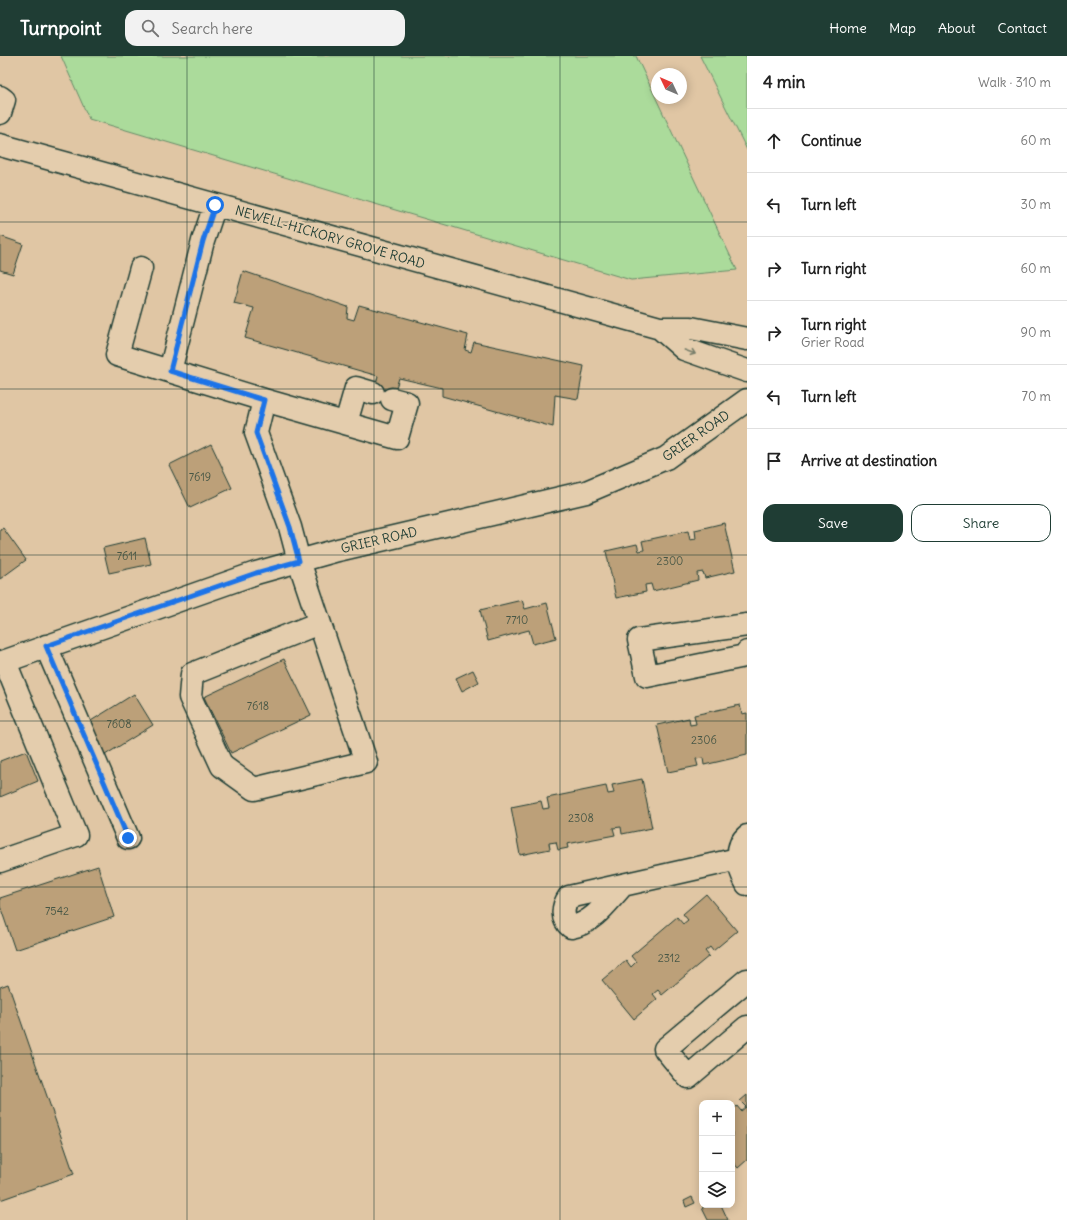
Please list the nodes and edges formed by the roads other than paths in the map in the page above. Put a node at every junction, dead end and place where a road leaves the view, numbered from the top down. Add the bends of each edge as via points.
1 (0, 97) edge
2 (0, 113) edge
3 (0, 145) edge
4 (215, 205) junction
5 (141, 268) dead end
6 (660, 328) junction
7 (747, 339) edge
8 (170, 371) junction
9 (747, 371) edge
10 (264, 400) junction
11 (747, 400) edge
12 (346, 423) junction
13 (299, 561) junction
14 (319, 623) junction
15 (747, 624) edge
16 (46, 646) junction
17 (747, 652) edge
18 (2, 662) edge
19 (128, 838) dead end
20 (742, 845) edge
21 (0, 861) edge
22 (747, 884) edge
23 (623, 885) junction
24 (747, 980) edge
25 (747, 1027) edge

1 - 2 street via 4,100
3 - 4 street, NEWELL-HICKORY GROVE ROAD
4 - 6 street, NEWELL-HICKORY GROVE ROAD
4 - 8 street via 203,241
5 - 8 street via 117,355
6 - 7 street, NEWELL-HICKORY GROVE ROAD via 691,328
6 -> 9 street, NEWELL-HICKORY GROVE ROAD via 684,349
8 - 10 street
10 - 12 street
10 - 13 street via 256,433 290,527
11 - 13 street, GRIER ROAD via 666,458 586,492
12 - 12 street via 397,438 407,403 356,388
13 - 14 street
13 - 16 street, GRIER ROAD via 256,573
14 - 14 street via 366,762 254,789 222,766 190,697 192,674
15 - 17 street via 639,640 647,676 745,656
16 - 18 street, GRIER ROAD
16 - 19 street
18 - 21 street via 76,835
20 - 22 street
20 - 23 street
23 - 23 street via 569,897 564,904 563,912 566,923 571,927 580,926
24 - 25 street via 665,1049 688,1077

